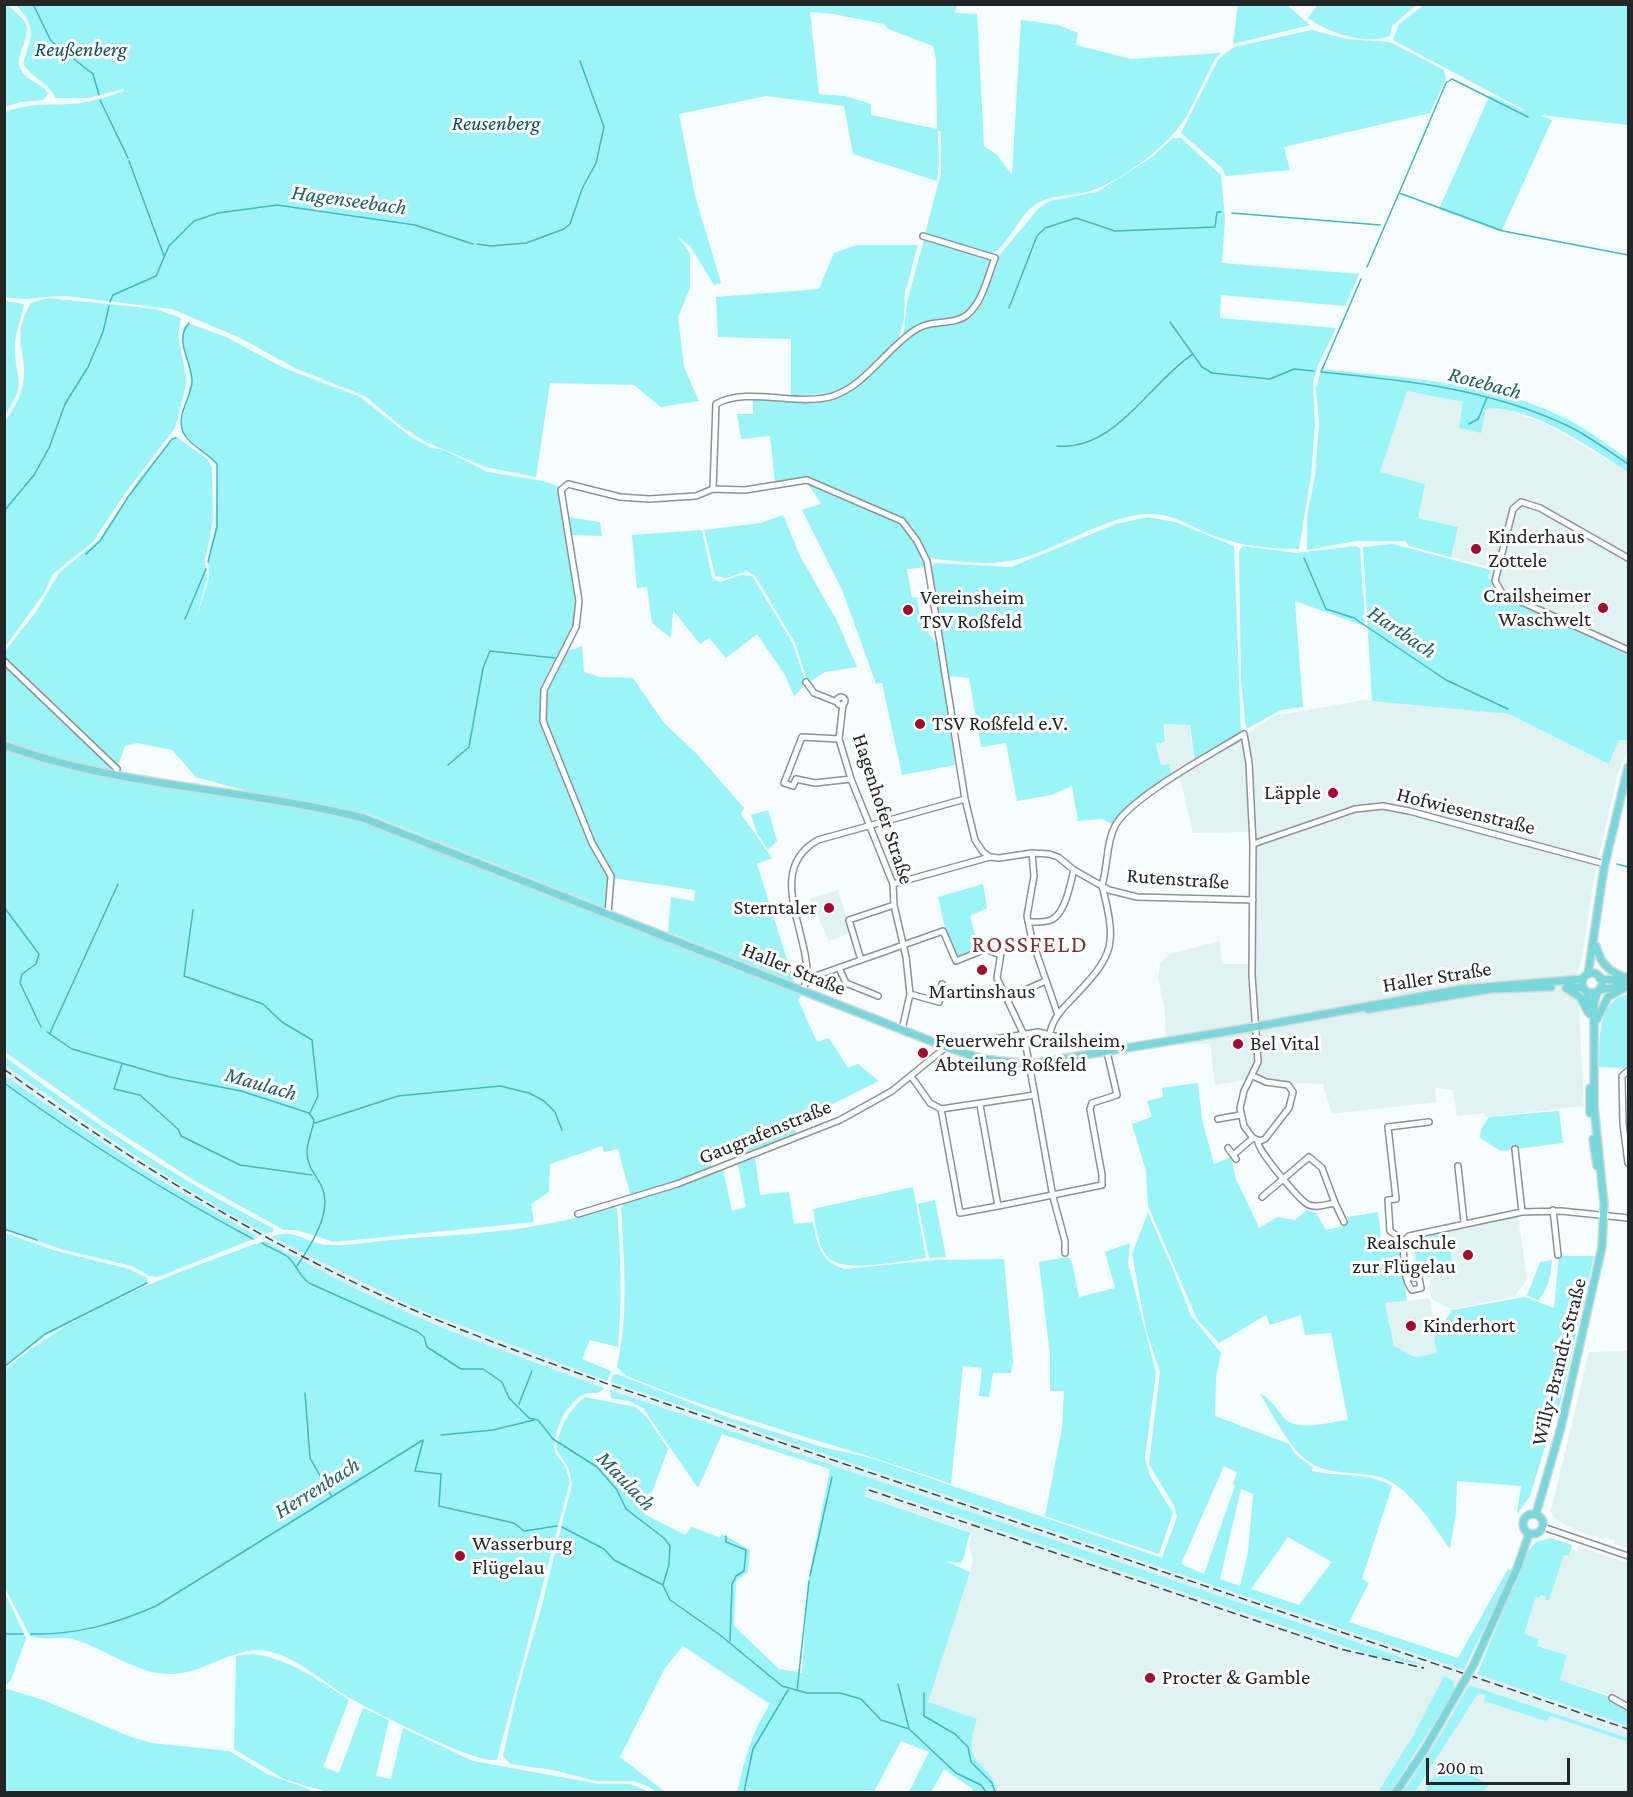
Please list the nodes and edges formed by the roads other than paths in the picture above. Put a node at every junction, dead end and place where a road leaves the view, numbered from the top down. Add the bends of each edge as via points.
1 (923, 236) dead end
2 (713, 489) junction
3 (1629, 558) edge
4 (1629, 650) edge
5 (4, 661) edge
6 (806, 682) dead end
7 (840, 739) junction
8 (4, 746) edge
9 (1629, 767) edge
10 (117, 769) dead end
11 (851, 779) junction
12 (965, 799) junction
13 (871, 827) junction
14 (1253, 844) junction
15 (1032, 853) junction
16 (990, 857) junction
17 (1605, 864) junction
18 (1074, 870) junction
19 (893, 884) junction
20 (1102, 885) junction
21 (1253, 900) junction
22 (894, 905) junction
23 (608, 914) junction
24 (1029, 922) junction
25 (1595, 925) junction
26 (1032, 940) junction
27 (903, 945) junction
28 (1596, 946) junction
29 (1000, 955) junction
30 (861, 960) junction
31 (839, 968) junction
32 (1585, 976) junction
33 (1598, 977) junction
34 (807, 980) junction
35 (1046, 981) junction
36 (1629, 983) edge
37 (942, 984) dead end
38 (1562, 987) junction
39 (803, 990) junction
40 (1585, 990) junction
41 (1599, 990) junction
42 (910, 994) junction
43 (878, 996) dead end
44 (1006, 998) junction
45 (1058, 1015) junction
46 (1590, 1018) junction
47 (1298, 1019) junction
48 (902, 1030) junction
49 (1255, 1030) junction
50 (1050, 1033) junction
51 (1024, 1035) junction
52 (1594, 1036) junction
53 (973, 1044) junction
54 (946, 1047) junction
55 (1107, 1052) junction
56 (972, 1056) junction
57 (1030, 1064) junction
58 (1629, 1071) edge
59 (911, 1076) junction
60 (1253, 1076) junction
61 (1035, 1095) junction
62 (980, 1106) junction
63 (941, 1110) junction
64 (1240, 1115) junction
65 (1218, 1119) dead end
66 (1429, 1122) dead end
67 (1626, 1124) edge
68 (1255, 1139) junction
69 (1228, 1148) dead end
70 (1515, 1149) dead end
71 (1629, 1163) edge
72 (1458, 1166) dead end
73 (1284, 1178) junction
74 (1053, 1197) junction
75 (1262, 1197) dead end
76 (1335, 1203) junction
77 (998, 1206) junction
78 (1553, 1210) junction
79 (1522, 1212) junction
80 (578, 1214) dead end
81 (1604, 1216) junction
82 (1629, 1218) edge
83 (1344, 1222) dead end
84 (1464, 1222) junction
85 (1403, 1240) junction
86 (1065, 1253) dead end
87 (1558, 1255) dead end
88 (1407, 1277) dead end
89 (1536, 1514) junction
90 (1543, 1527) junction
91 (1529, 1533) junction
92 (1629, 1556) edge
93 (1612, 1698) dead end
94 (1629, 1707) edge
95 (1396, 1792) edge

1 - 2 street via 995,258 976,305 966,316 917,328 846,389 832,396 729,396 716,404
2 - 12 street via 745,490 807,480 902,521 927,561
2 - 23 street via 696,496 649,499 620,497 568,484 561,489 579,608 571,641 544,690 543,721 592,843 610,876
3 - 4 street via 1540,508 1521,502 1513,509 1495,581 1502,593
5 - 10 street
6 - 7 street, Hagenhofer Straße via 814,693 840,703
7 - 11 street, Hagenhofer Straße
7 - 11 street via 802,737 784,783 793,786 796,779 815,783
8 - 23 main road, Haller Straße via 100,773 293,804 378,824
9 - 17 main road
11 - 13 street, Hagenhofer Straße
12 - 13 street
12 - 16 street via 975,840
13 - 19 street, Hagenhofer Straße
13 - 34 street via 818,840 800,853 794,865 793,901
14 - 17 street, Hofwiesenstraße via 1354,809 1383,806
14 - 20 street via 1244,734 1140,801 1118,821
14 - 21 street
15 - 16 street, Rutenstraße
15 - 18 street, Rutenstraße via 1058,857
15 - 24 street
16 - 19 street, Rutenstraße
17 - 25 main road
18 - 20 street, Rutenstraße
18 - 24 street via 1056,917 1051,921
19 - 22 street, Hagenhofer Straße
20 - 21 street, Rutenstraße via 1137,897
20 - 45 street via 1112,931 1109,954
21 - 49 street
22 - 27 street, Hagenhofer Straße
22 - 30 street via 849,920
23 - 39 main road, Haller Straße
24 - 26 street
25 - 28 main road, Willy-Brandt-Straße
25 - 32 main road, Willy-Brandt-Straße
26 - 29 street via 1008,946
26 - 35 street
27 - 29 street via 943,931 956,961 986,949
27 - 30 street
27 - 42 street, Hagenhofer Straße
28 - 33 main road, Willy-Brandt-Straße
28 - 36 main road via 1608,968
29 - 44 street via 998,978
30 - 31 street
31 - 34 street
31 - 43 street via 846,983
32 - 33 main road, Haller Straße
32 - 40 main road, Willy-Brandt-Straße
32 - 47 main road, Haller Straße via 1574,982 1479,986
33 - 36 main road
33 - 41 main road, Willy-Brandt-Straße
34 - 39 street
35 - 44 street
35 - 45 street
36 - 41 main road
36 - 52 main road via 1602,1004
37 - 42 street via 939,1002
38 - 40 main road, Haller Straße
38 - 46 main road via 1580,997
38 - 47 main road, Haller Straße via 1491,989
39 - 48 main road, Haller Straße
40 - 41 main road, Haller Straße
40 - 46 main road, Willy-Brandt-Straße
41 - 52 main road, Willy-Brandt-Straße via 1594,1002
42 - 48 street, Hagenhofer Straße
44 - 51 street
45 - 50 street
46 - 81 main road, Willy-Brandt-Straße via 1591,1126
47 - 49 main road, Haller Straße
48 - 54 main road, Haller Straße
49 - 55 main road, Haller Straße
49 - 60 street via 1258,1062
50 - 51 street
50 - 55 street
51 - 53 street
51 - 57 street
52 - 81 main road, Willy-Brandt-Straße via 1594,1106 1604,1181
53 - 54 street
53 - 56 street
54 - 56 main road, Haller Straße
54 - 59 street, Gaugrafenstraße
55 - 57 main road, Haller Straße
55 - 74 street via 1117,1095 1092,1102 1090,1109 1102,1185
56 - 57 main road, Haller Straße
57 - 61 street
58 - 67 street via 1622,1076
59 - 63 street via 930,1103
59 - 80 street, Gaugrafenstraße via 862,1110 757,1155
60 - 64 street via 1242,1097
60 - 68 street via 1286,1084 1293,1092 1289,1108 1265,1139
61 - 62 street
61 - 74 street
62 - 63 street
62 - 77 street
63 - 77 street via 960,1213
64 - 65 street
64 - 68 street
66 - 85 street via 1388,1127 1396,1199 1388,1200 1390,1231
67 - 71 street
68 - 69 street via 1234,1157
68 - 73 street via 1259,1150
70 - 79 street
72 - 84 street
73 - 75 street
73 - 76 street via 1314,1207
73 - 76 street via 1309,1157 1322,1168
74 - 77 street
74 - 86 street
76 - 83 street
78 - 79 street
78 - 81 street
78 - 87 street
79 - 84 street
81 - 82 street
81 - 89 main road, Willy-Brandt-Straße via 1594,1290
84 - 85 street
85 - 88 street
89 - 90 main road
89 - 91 main road via 1526,1516 1522,1522
90 - 91 main road via 1536,1534
90 - 92 street
91 - 95 main road, bridge via 1474,1664
93 - 94 street

